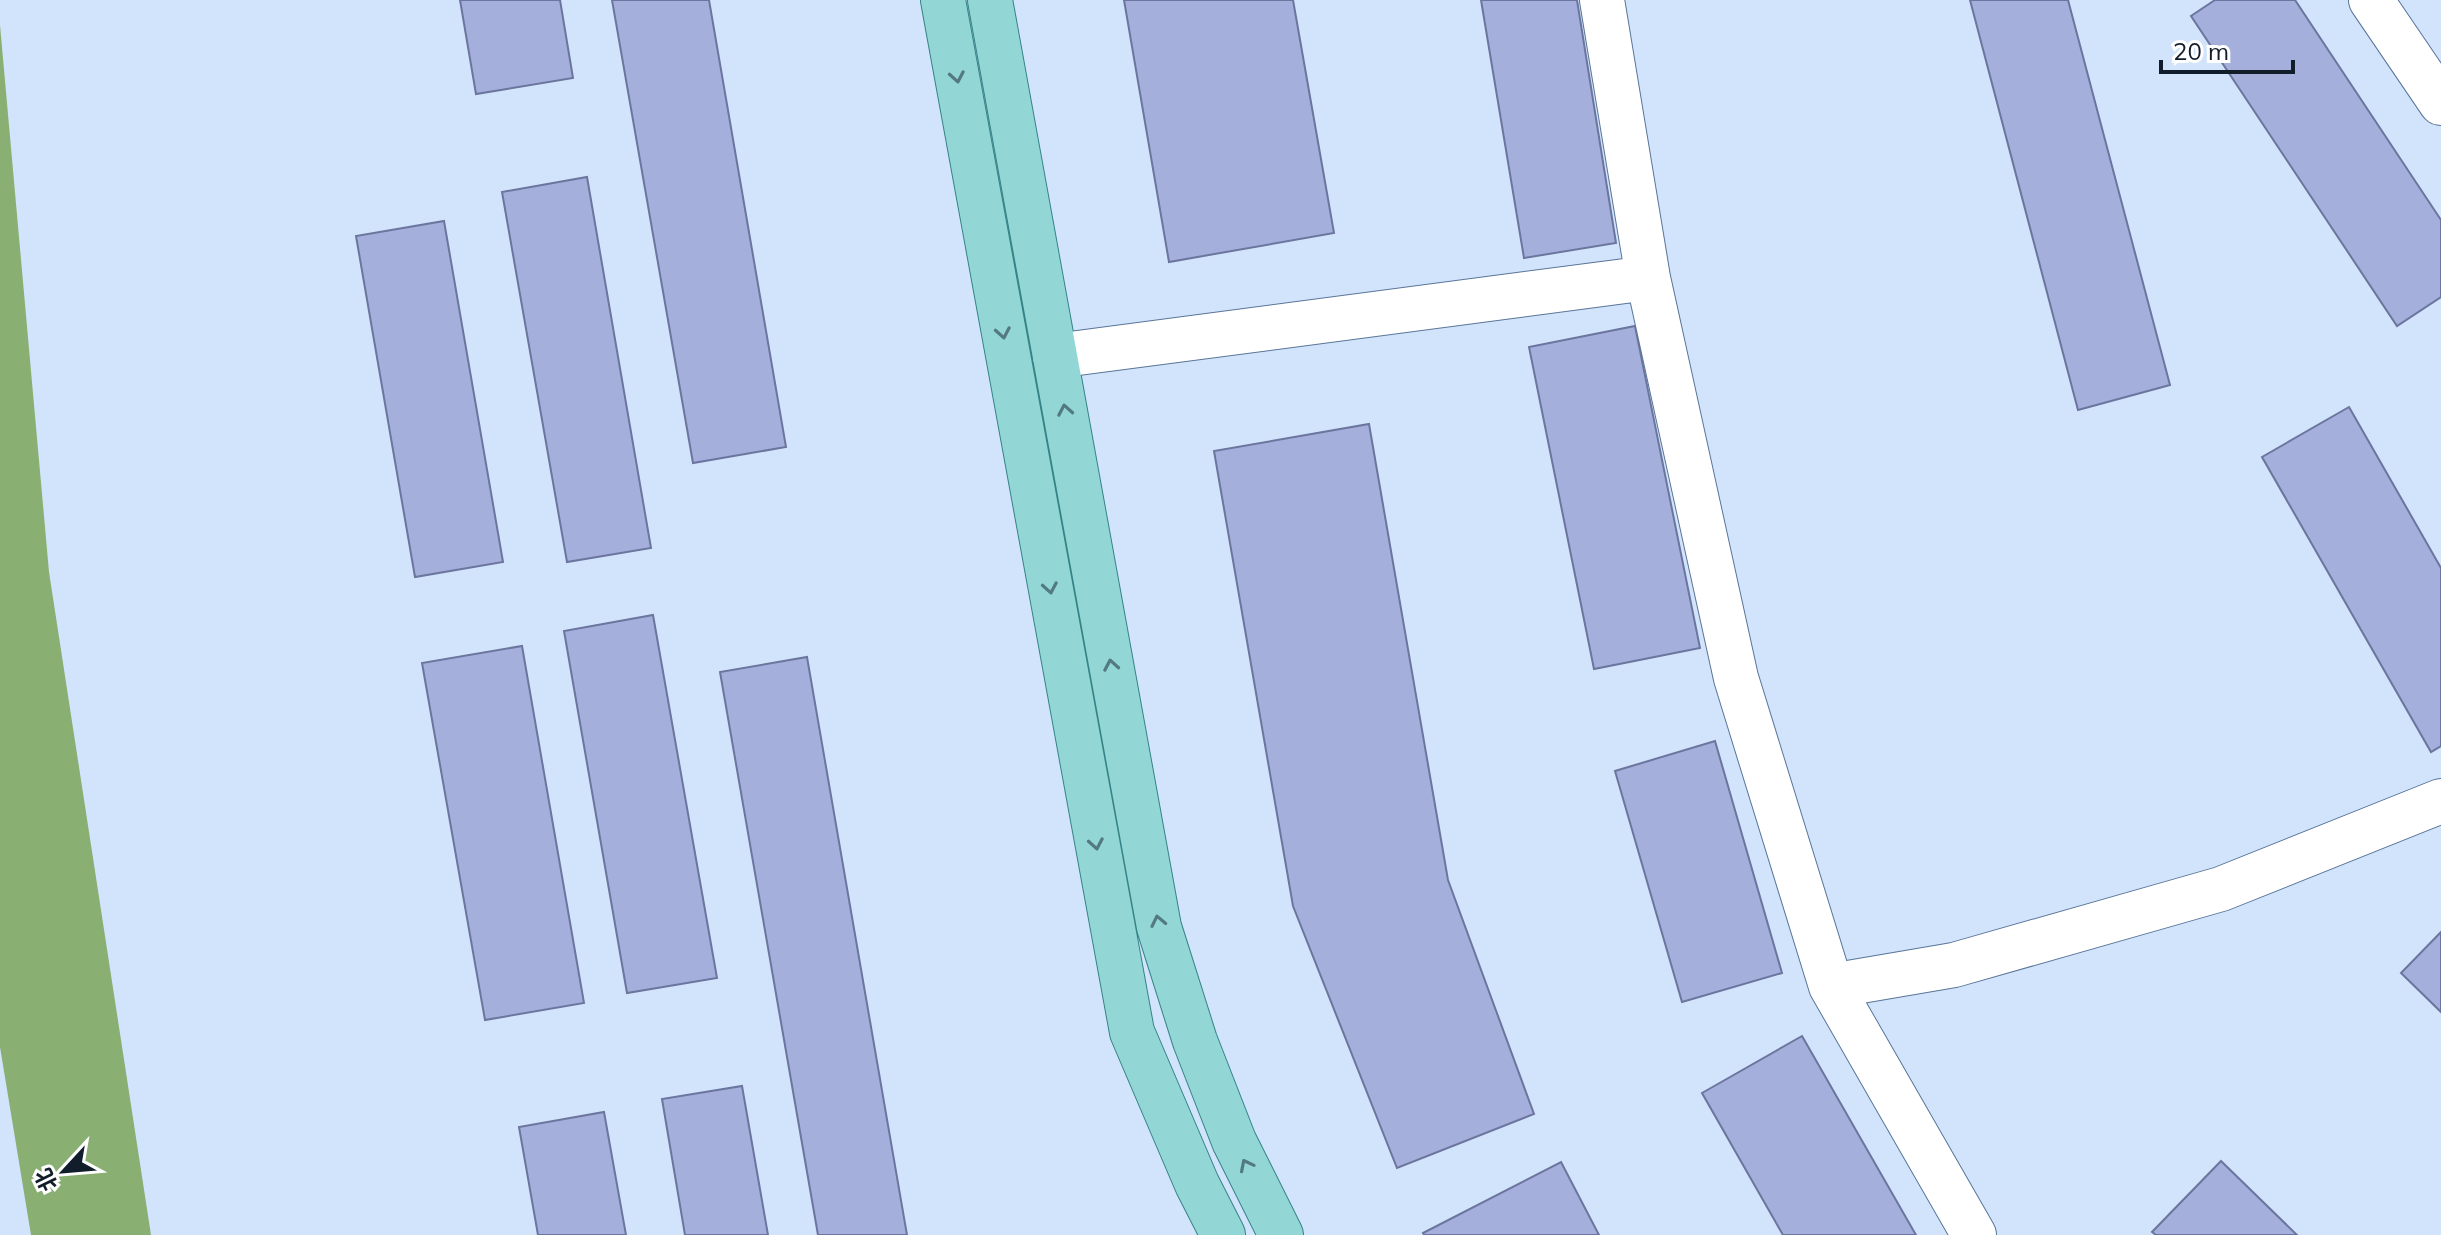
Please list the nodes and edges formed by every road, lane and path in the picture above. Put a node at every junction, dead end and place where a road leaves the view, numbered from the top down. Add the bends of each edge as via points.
1 (943, 0) edge
2 (990, 0) edge
3 (1602, 0) edge
4 (2371, 0) edge
5 (2441, 103) edge
6 (1648, 278) junction
7 (1055, 356) junction
8 (2441, 801) edge
9 (1831, 986) junction
10 (1223, 1235) edge
11 (1281, 1235) edge
12 (1974, 1235) edge

1 -> 10 main road via 1132,1032
2 - 7 main road
3 - 6 street
4 - 5 street
6 - 7 street
6 - 9 street via 1736,678
11 -> 7 main road via 1234,1141 1159,927
8 - 9 street via 2221,889 1954,965
9 - 12 street

